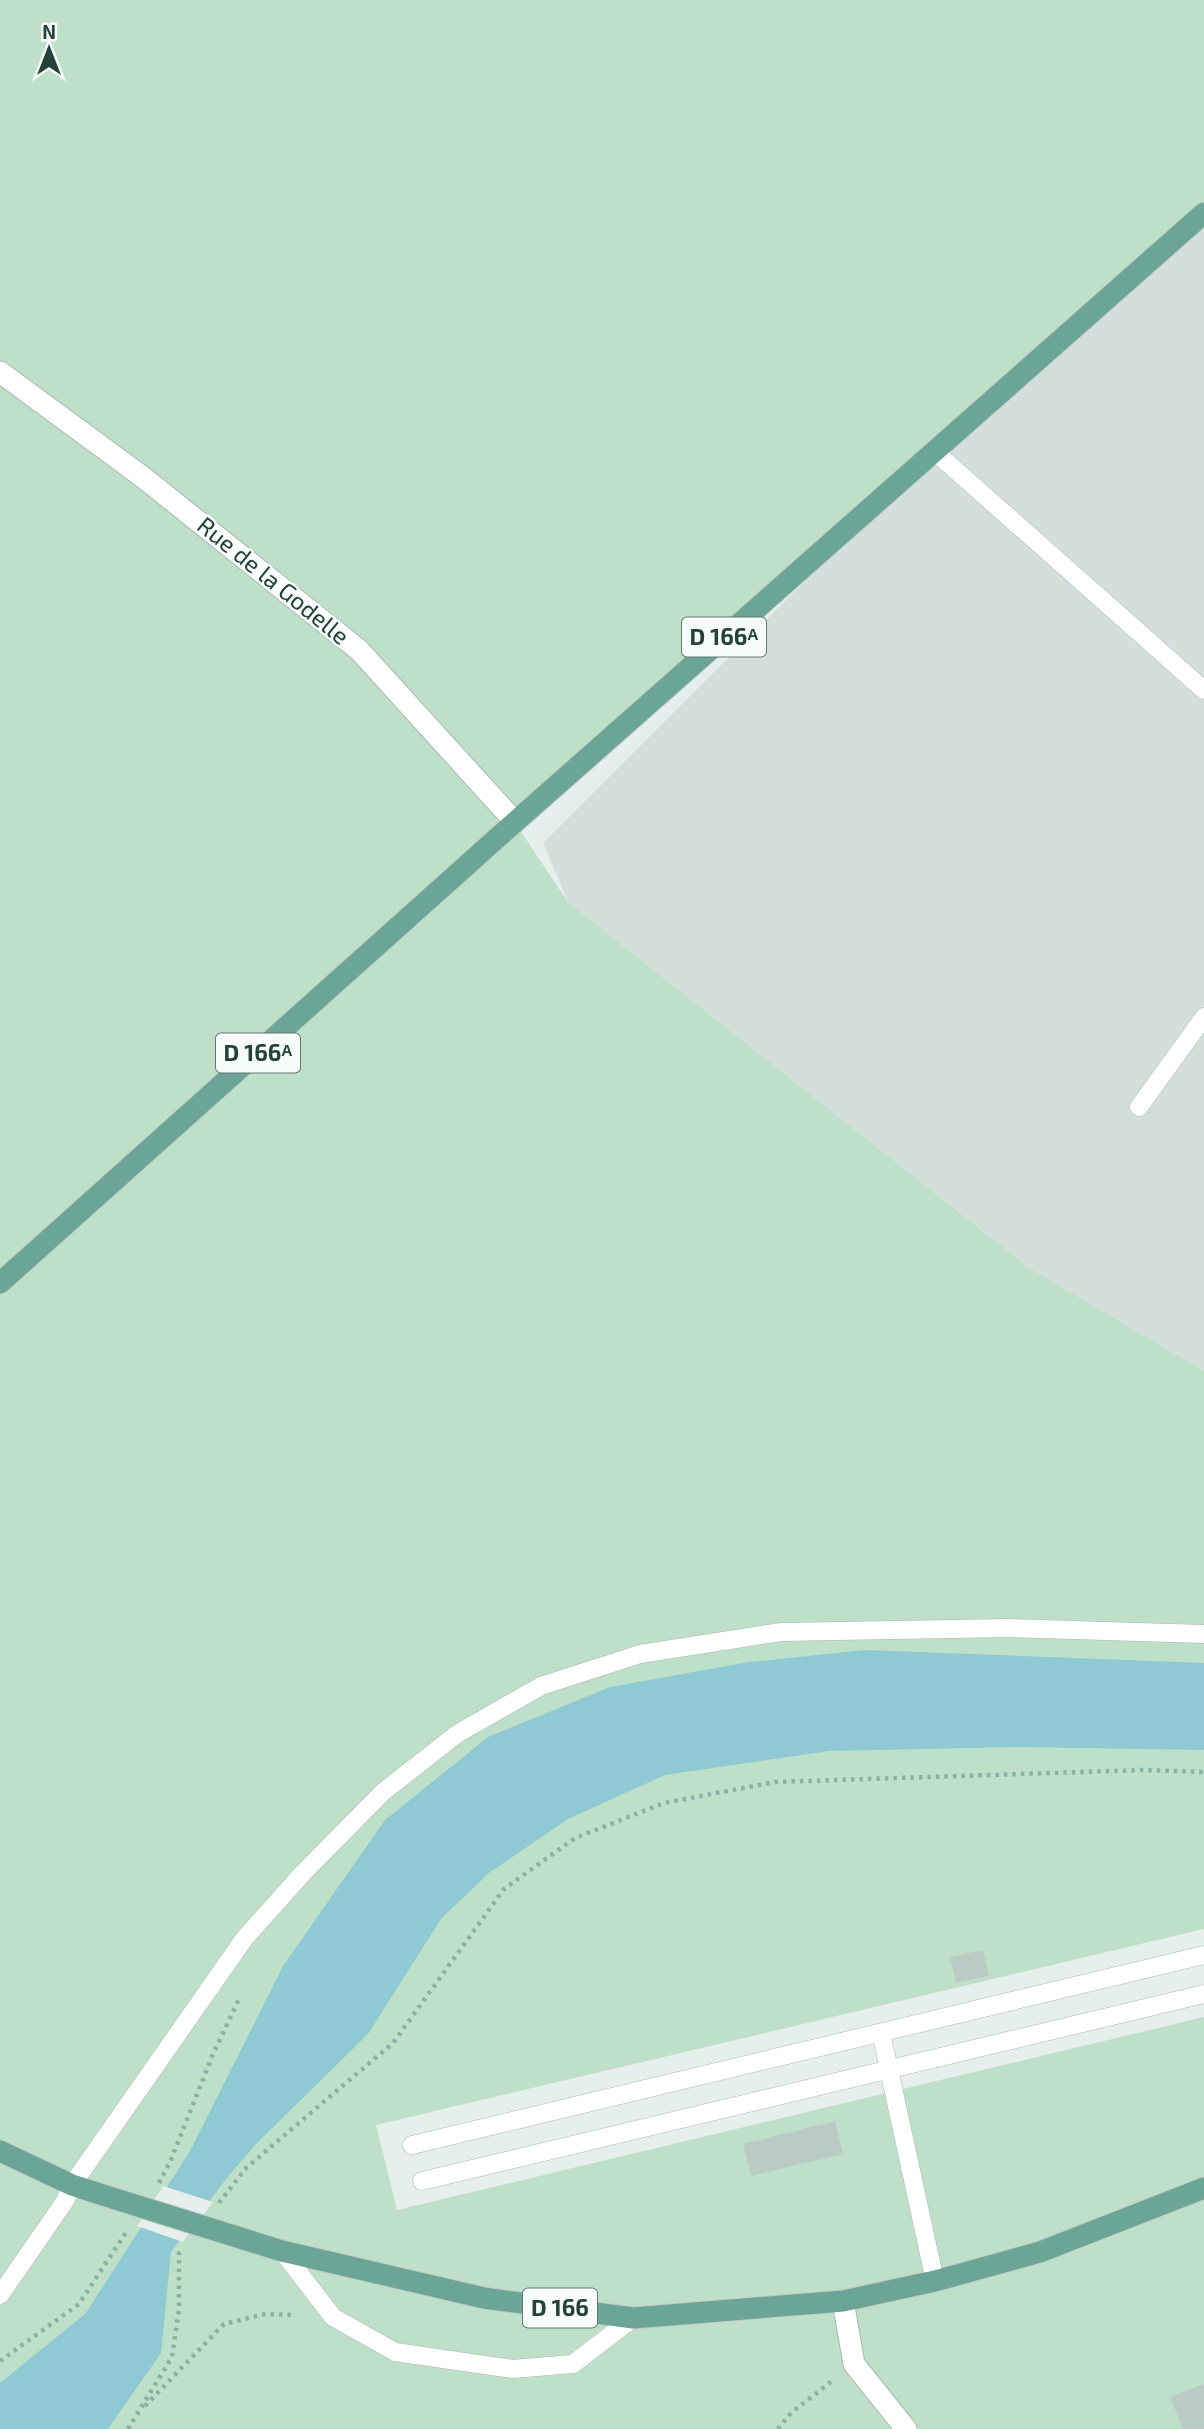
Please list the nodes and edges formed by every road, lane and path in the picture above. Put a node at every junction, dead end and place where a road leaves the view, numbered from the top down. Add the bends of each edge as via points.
1 (1204, 213) edge
2 (0, 372) edge
3 (934, 452) junction
4 (1204, 690) edge
5 (515, 822) junction
6 (1204, 1017) edge
7 (1139, 1107) dead end
8 (0, 1283) edge
9 (1204, 1633) edge
10 (1204, 1772) edge
11 (1204, 1955) edge
12 (242, 1992) dead end
13 (1204, 1994) edge
14 (881, 2033) junction
15 (890, 2070) junction
16 (412, 2145) dead end
17 (0, 2151) edge
18 (422, 2181) dead end
19 (72, 2185) junction
20 (158, 2186) dead end
21 (1204, 2188) edge
22 (213, 2211) dead end
23 (129, 2228) dead end
24 (188, 2243) dead end
25 (282, 2251) junction
26 (935, 2281) junction
27 (0, 2295) edge
28 (843, 2301) junction
29 (333, 2317) junction
30 (632, 2318) junction
31 (0, 2361) edge
32 (854, 2364) junction
33 (137, 2414) junction
34 (128, 2429) edge
35 (778, 2429) edge
36 (906, 2429) edge

1 - 3 main road, D 166ᴬ
2 - 5 street, Rue de la Godelle via 144,478 359,650
3 - 4 lane
3 - 5 main road, D 166ᴬ
5 - 8 main road, D 166ᴬ
6 - 7 lane
9 - 19 lane via 1007,1628 781,1632 639,1654 541,1686 457,1734 393,1784 303,1873 244,1939
10 - 22 path via 775,1782 664,1803 575,1838 504,1889 393,2043 246,2168
11 - 14 lane
12 - 20 path
13 - 15 lane
14 - 15 lane
14 - 16 lane
15 - 18 lane
15 - 26 lane
17 - 19 main road, D 166
19 - 25 main road, D 166, bridge
19 - 27 lane
21 - 26 main road, D 166 via 1040,2252
23 - 31 path via 79,2304
24 - 33 path via 179,2253 179,2309 172,2357
25 - 29 lane
25 - 30 main road, D 166 via 484,2298
26 - 28 main road, D 166
28 - 30 main road, D 166
28 - 32 street
29 - 30 lane via 395,2352 513,2369 573,2364
29 - 33 path via 265,2314 224,2324
32 - 35 path via 791,2413
32 - 36 street
33 - 34 path

